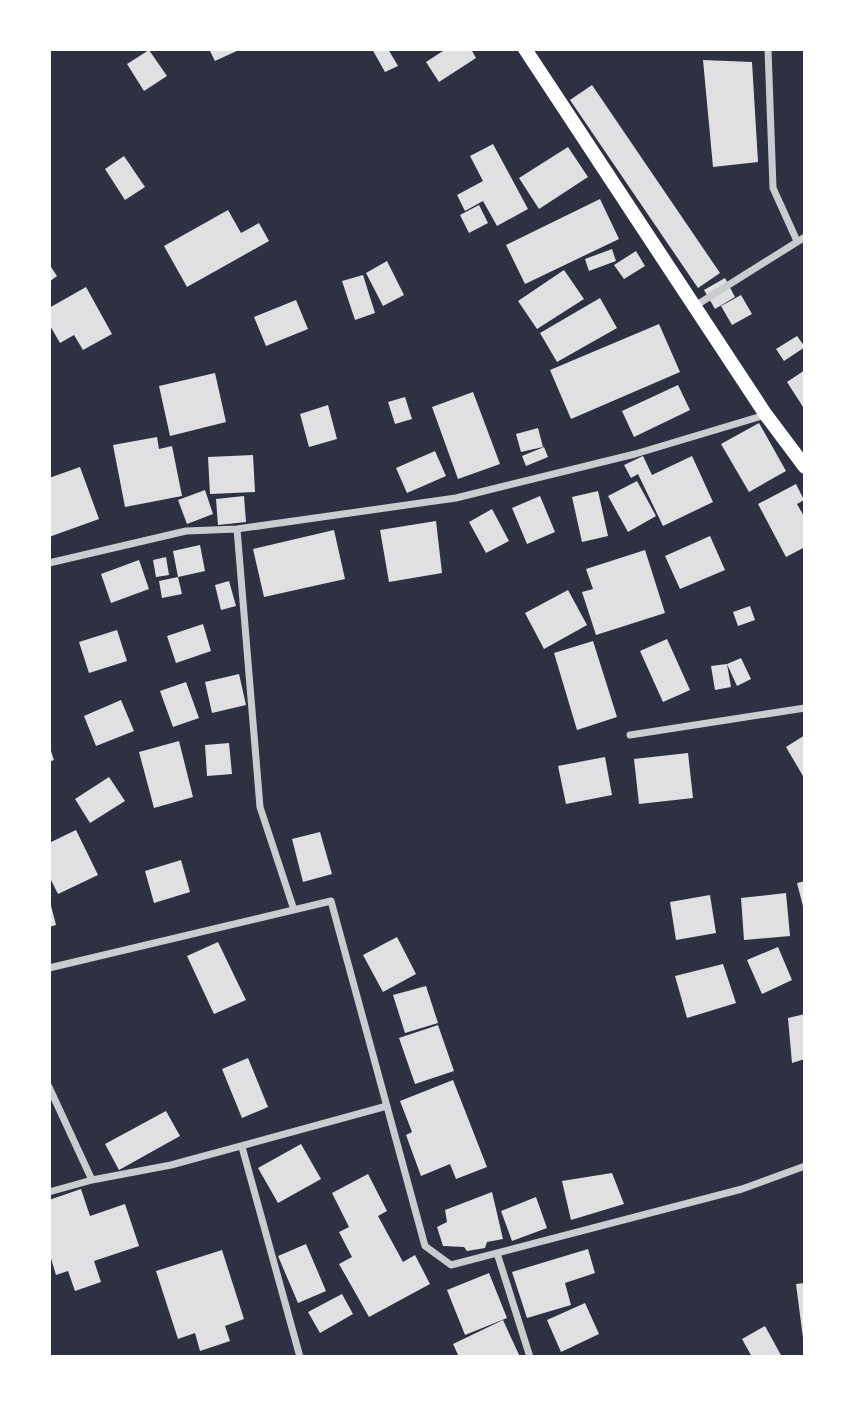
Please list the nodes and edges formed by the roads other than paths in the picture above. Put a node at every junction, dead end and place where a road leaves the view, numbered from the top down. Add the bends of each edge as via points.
1 (525, 49) edge
2 (768, 49) edge
3 (801, 239) edge
4 (695, 306) junction
5 (766, 415) junction
6 (805, 467) edge
7 (237, 530) junction
8 (49, 563) edge
9 (805, 708) edge
10 (630, 735) dead end
11 (294, 910) junction
12 (49, 968) edge
13 (49, 1087) edge
14 (387, 1106) junction
15 (242, 1147) junction
16 (805, 1166) edge
17 (92, 1180) junction
18 (49, 1192) edge
19 (497, 1252) junction
20 (300, 1357) edge
21 (530, 1357) edge

1 - 4 main road
2 - 3 street via 773,188
3 - 4 street
4 - 5 main road
5 - 6 main road
5 - 7 street via 635,454 456,498
7 - 8 street via 186,531
7 - 11 street via 261,807
9 - 10 street
11 - 12 street
11 - 14 street via 331,901
13 - 17 street
14 - 15 street
14 - 19 street via 425,1246 452,1265
15 - 17 street
15 - 20 street
16 - 19 street via 742,1189
17 - 18 street
19 - 21 street

